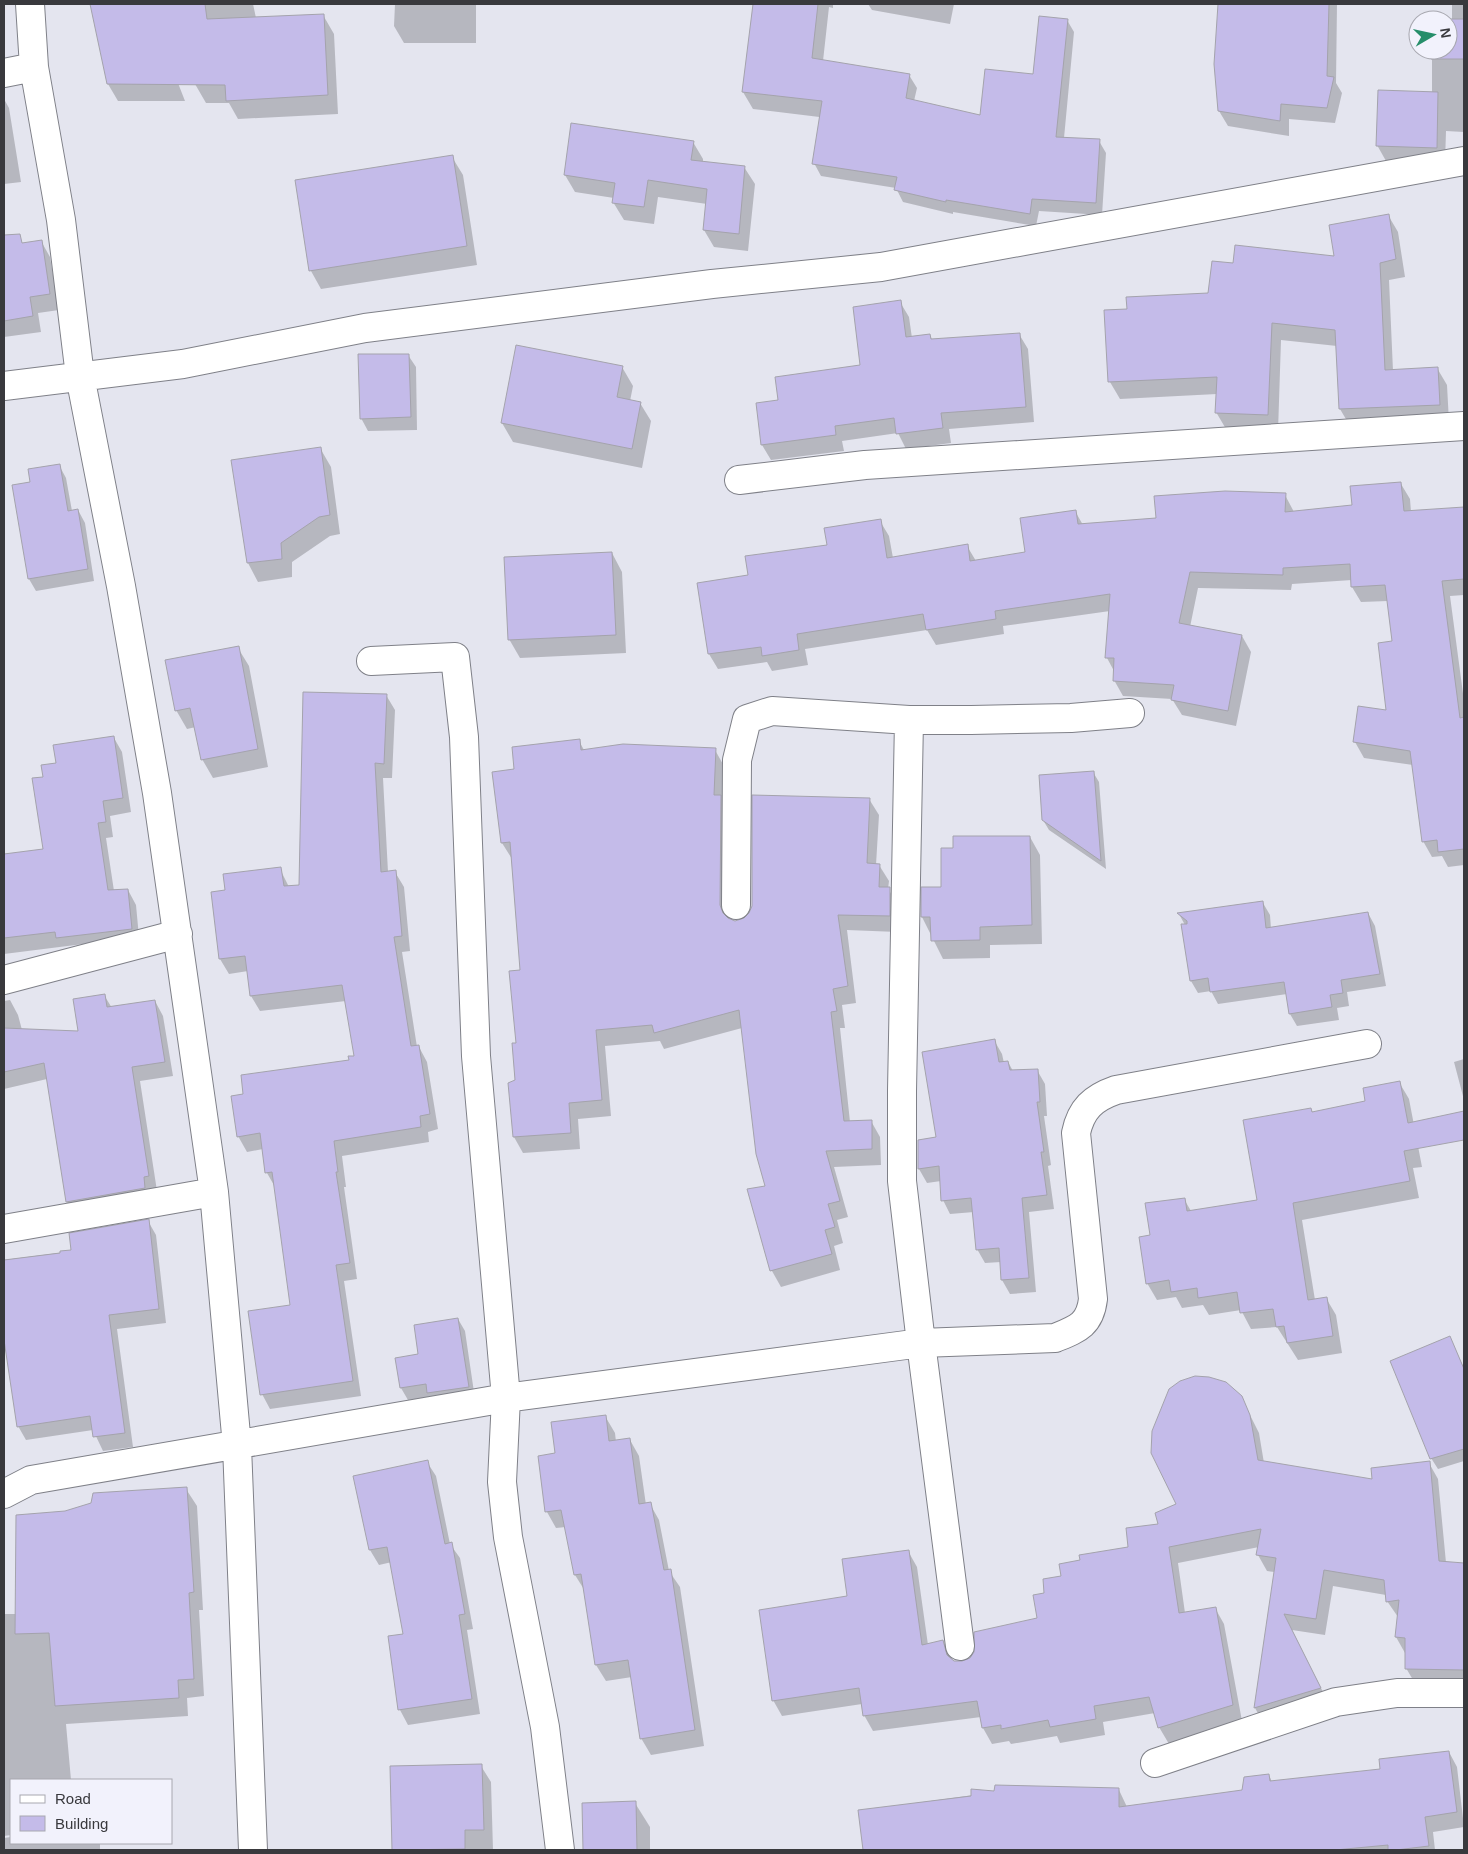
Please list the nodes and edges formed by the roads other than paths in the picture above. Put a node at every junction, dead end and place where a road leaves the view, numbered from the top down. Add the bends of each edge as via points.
1 (30, 4) edge
2 (34, 67) junction
3 (4, 73) edge
4 (1464, 161) edge
5 (80, 376) junction
6 (4, 386) edge
7 (1464, 426) edge
8 (739, 480) dead end
9 (371, 662) dead end
10 (1130, 713) dead end
11 (909, 720) junction
12 (736, 906) dead end
13 (178, 934) junction
14 (4, 980) edge
15 (1367, 1044) dead end
16 (214, 1192) junction
17 (4, 1229) edge
18 (921, 1343) junction
19 (506, 1398) junction
20 (237, 1446) junction
21 (4, 1494) edge
22 (960, 1646) dead end
23 (1464, 1693) edge
24 (1155, 1763) dead end
25 (253, 1850) edge
26 (560, 1850) edge

1 - 2 street
2 - 3 street
2 - 5 street via 61,220
4 - 5 street via 881,267 712,284 365,328 183,364
5 - 6 street
5 - 13 street via 121,586
7 - 8 street via 874,464
9 - 19 street via 456,657 464,737 476,1056
10 - 11 street via 1071,718
11 - 12 street via 772,711 747,719 738,760
11 - 18 street via 902,1181
13 - 14 street
13 - 16 street
15 - 18 street via 1116,1090 1088,1105 1079,1118 1076,1133 1093,1299 1088,1320 1076,1330 1055,1338
16 - 17 street
16 - 20 street
18 - 19 street
18 - 22 street
19 - 20 street
19 - 26 street via 502,1482 507,1528 545,1727
20 - 21 street via 31,1480
20 - 25 street
23 - 24 street via 1397,1693 1336,1702

